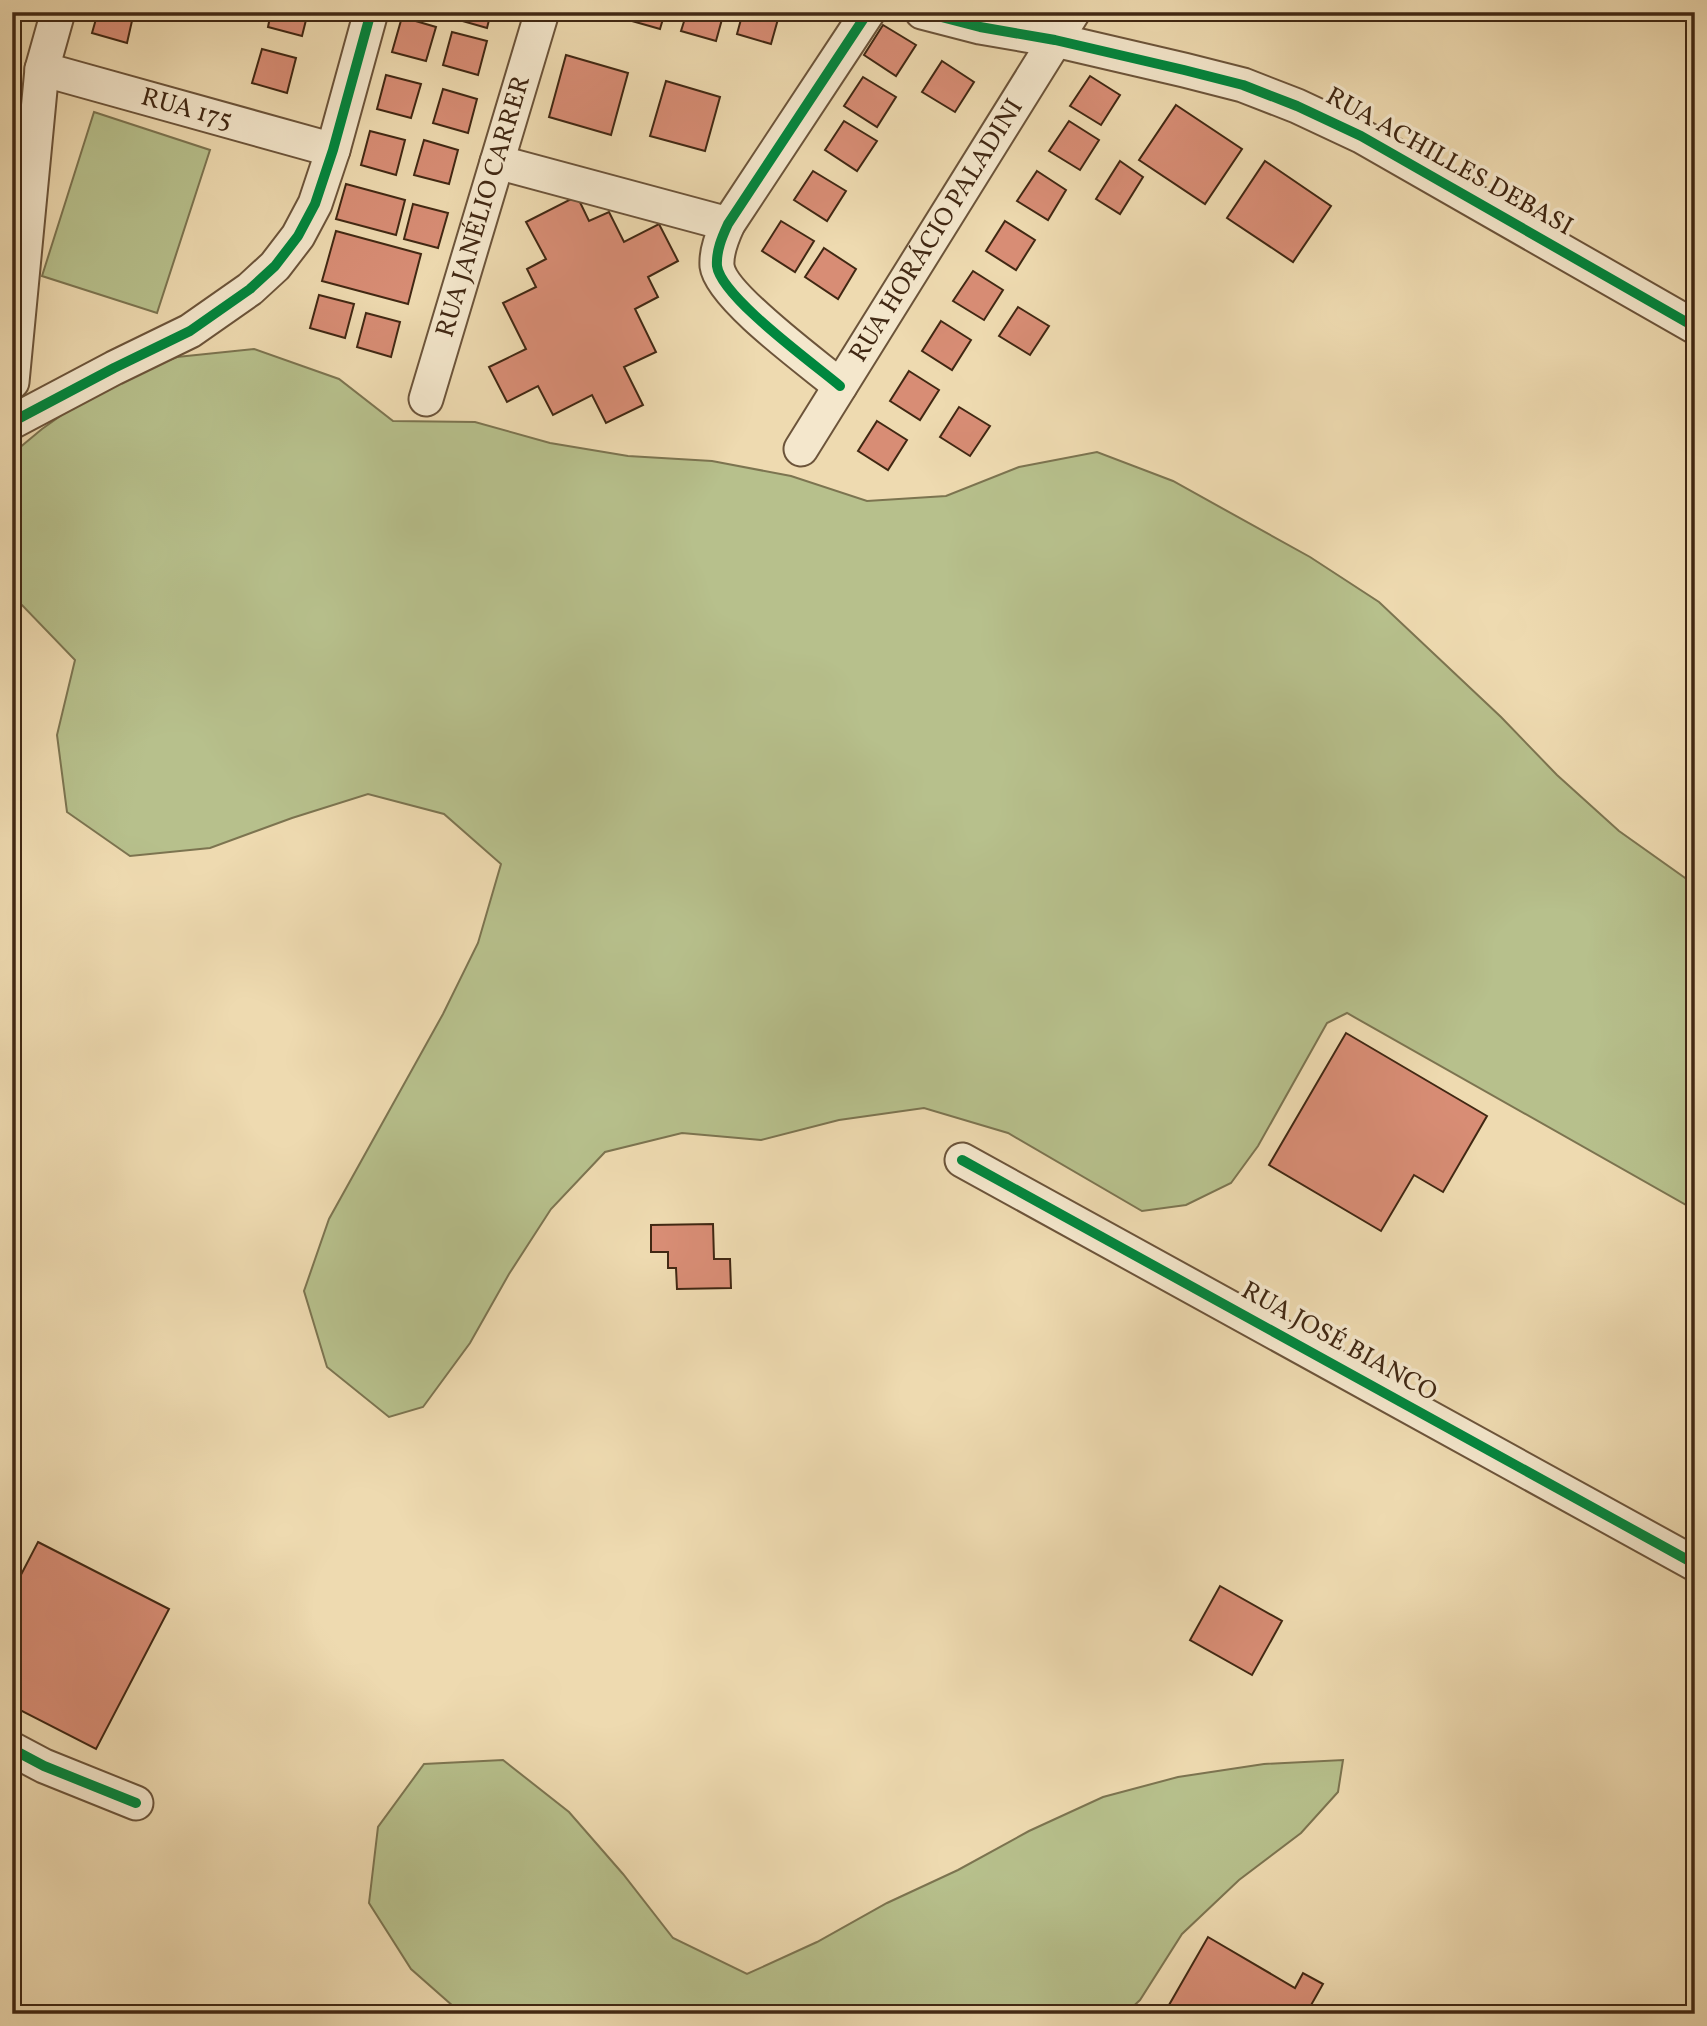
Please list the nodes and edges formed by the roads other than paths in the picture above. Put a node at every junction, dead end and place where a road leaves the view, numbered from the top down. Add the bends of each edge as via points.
1 (58, 12) edge
2 (371, 12) edge
3 (542, 12) edge
4 (868, 12) edge
5 (922, 12) edge
6 (1073, 12) edge
7 (1055, 40) junction
8 (42, 69) junction
9 (333, 150) junction
10 (497, 162) junction
11 (728, 224) junction
12 (1695, 327) edge
13 (12, 382) edge
14 (841, 386) junction
15 (426, 399) dead end
16 (12, 422) edge
17 (801, 450) dead end
18 (962, 1160) dead end
19 (1695, 1564) edge
20 (12, 1749) edge
21 (136, 1802) dead end

1 - 8 street
2 - 9 street
3 - 10 street, RUA JANÉLIO CARRER
4 - 11 street
5 - 7 street, RUA ACHILLES DEBASI
6 - 7 street, RUA HORÁCIO PALADINI
7 - 12 street, RUA ACHILLES DEBASI via 1243,85 1297,106 1361,136
7 - 14 street, RUA HORÁCIO PALADINI
8 - 9 street, RUA 175
8 - 13 street
9 - 16 street via 315,204 298,236 250,289 190,331
10 - 11 street
10 - 15 street, RUA JANÉLIO CARRER
11 - 14 street via 718,247 717,266 723,282 740,303
14 - 17 street, RUA HORÁCIO PALADINI
18 - 19 street, RUA JOSÉ BIANCO
20 - 21 street

